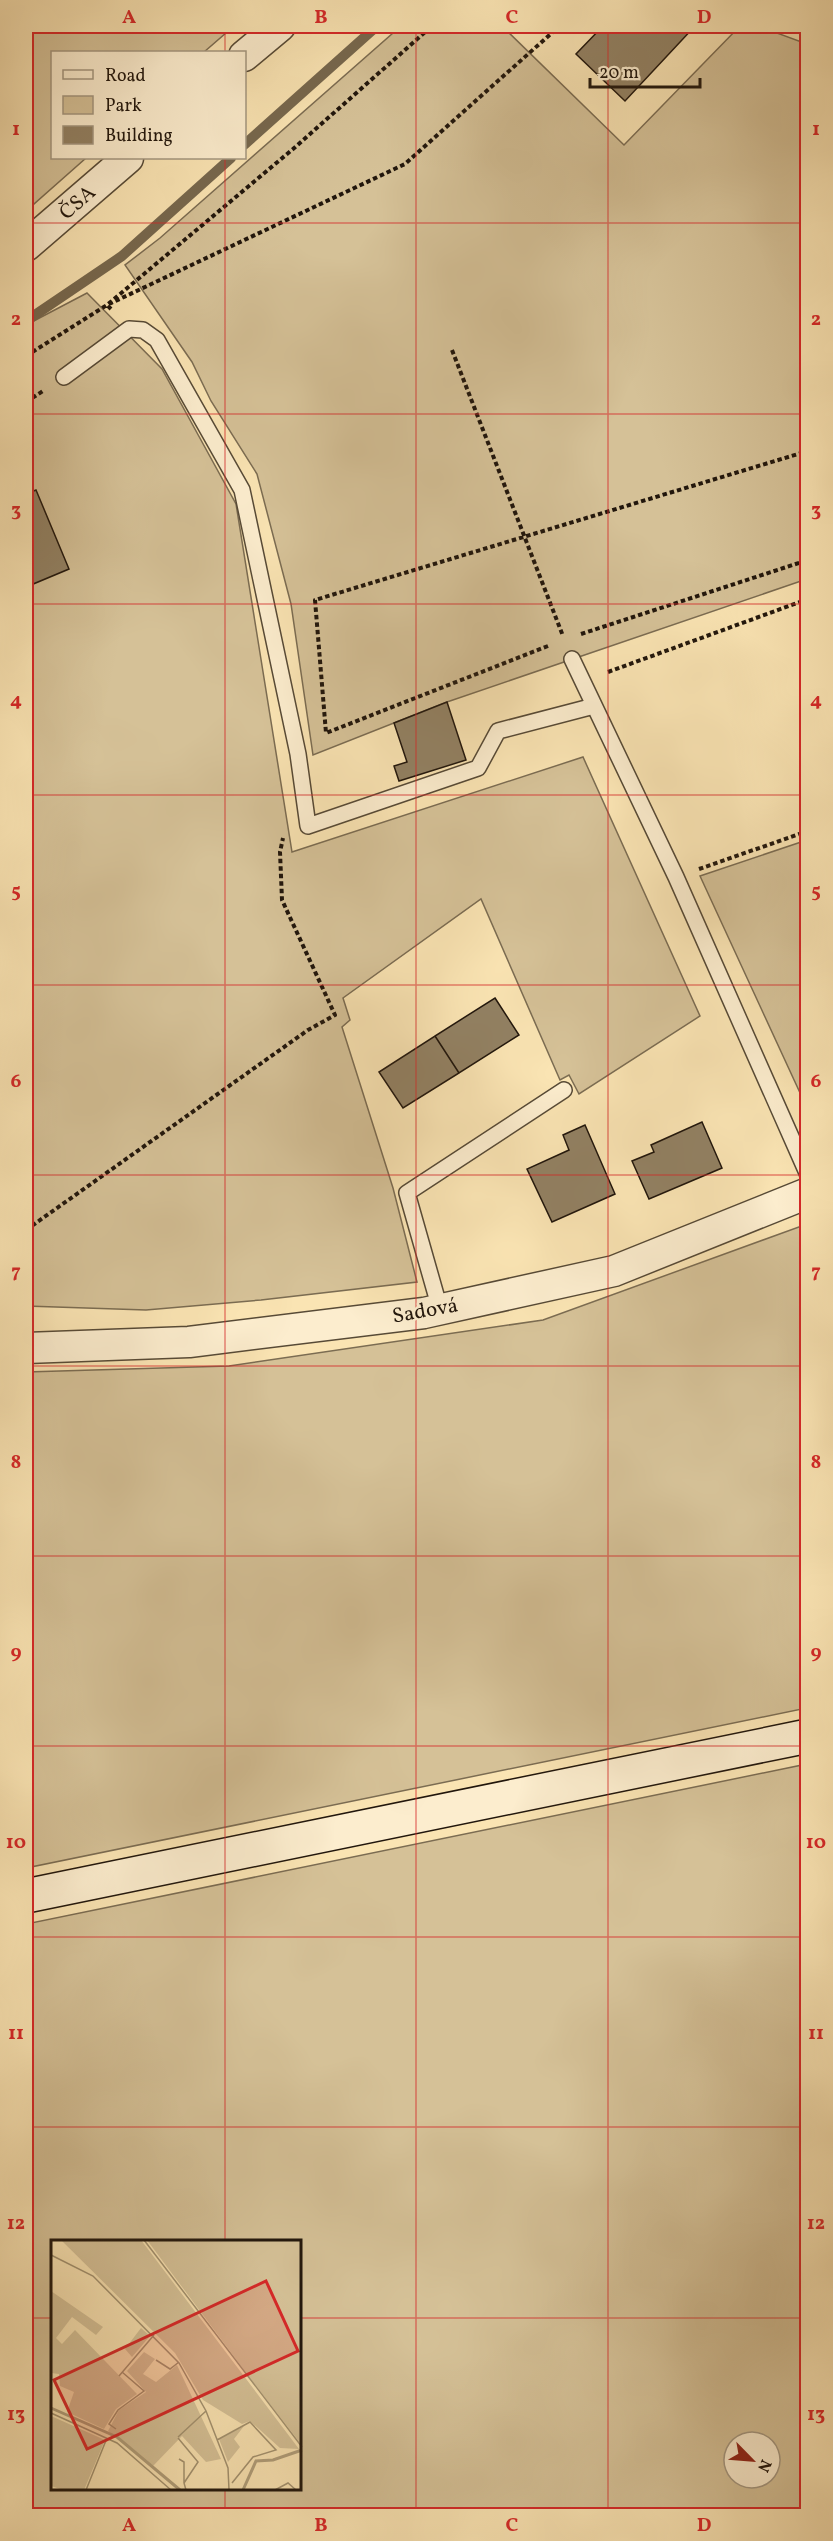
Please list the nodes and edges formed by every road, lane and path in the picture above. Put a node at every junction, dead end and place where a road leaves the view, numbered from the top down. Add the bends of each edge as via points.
1 (280, 26) edge
2 (432, 26) edge
3 (555, 30) dead end
4 (246, 54) edge
5 (127, 159) edge
6 (26, 246) edge
7 (107, 305) junction
8 (452, 350) dead end
9 (26, 356) edge
10 (64, 377) dead end
11 (806, 452) edge
12 (807, 463) edge
13 (525, 537) junction
14 (807, 560) edge
15 (807, 599) edge
16 (564, 639) junction
17 (572, 659) joint
18 (584, 681) junction
19 (594, 705) junction
20 (308, 826) junction
21 (807, 831) edge
22 (676, 877) junction
23 (564, 1090) dead end
24 (807, 1175) edge
25 (807, 1193) edge
26 (26, 1230) edge
27 (440, 1309) junction
28 (26, 1348) edge
29 (807, 1736) edge
30 (26, 1896) edge

1 - 4 street
2 - 7 path
3 - 7 path via 405,164
5 - 6 street, ČSA
7 - 9 path
8 - 13 path
10 - 20 lane via 129,328 143,330 157,340 242,490 298,754
11 - 12 path
11 - 13 path
13 - 16 path
13 - 16 path via 315,600 326,734
14 - 16 path
15 - 18 path
16 - 17 path
17 - 18 lane
18 - 19 lane
19 - 20 lane via 498,731 478,768
19 - 22 lane
20 - 26 path via 286,826 280,852 282,900 335,1015 308,1030
21 - 22 path
22 - 24 lane
23 - 27 lane via 407,1193
25 - 27 street, Sadová via 614,1271
27 - 28 street, Sadová via 189,1342
29 - 30 main road

